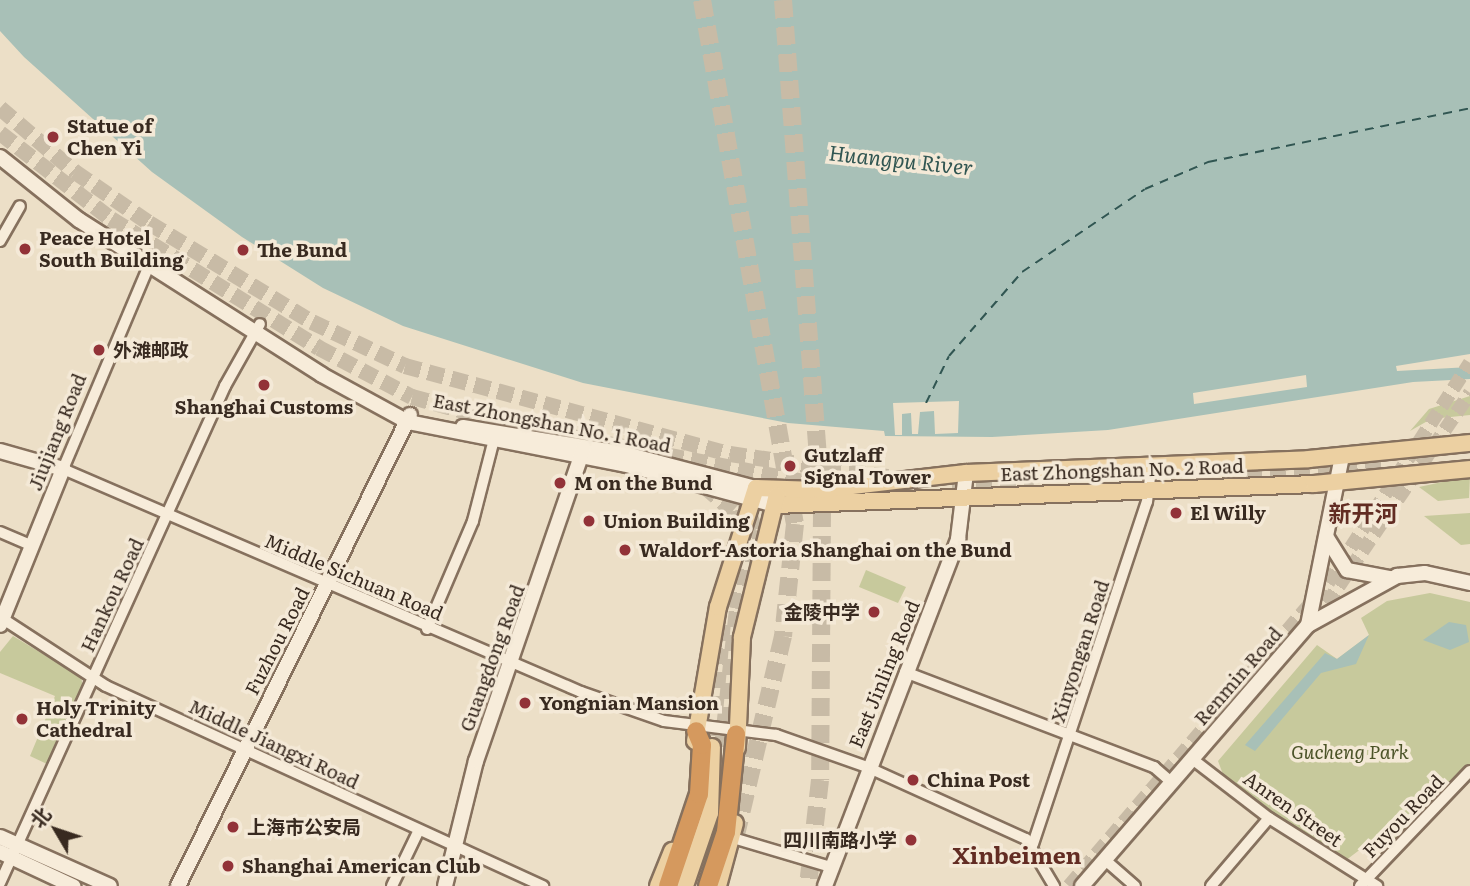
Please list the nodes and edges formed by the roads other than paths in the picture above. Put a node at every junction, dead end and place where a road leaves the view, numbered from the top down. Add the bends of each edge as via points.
1 (0, 145) edge
2 (0, 157) edge
3 (20, 206) dead end
4 (0, 240) edge
5 (151, 260) junction
6 (258, 328) junction
7 (409, 417) junction
8 (493, 443) junction
9 (1470, 443) edge
10 (0, 451) edge
11 (583, 451) junction
12 (1342, 456) junction
13 (1151, 467) junction
14 (63, 469) junction
15 (1470, 469) edge
16 (966, 473) junction
17 (1338, 483) junction
18 (1150, 490) junction
19 (754, 494) junction
20 (966, 496) junction
21 (777, 499) junction
22 (168, 515) junction
23 (0, 532) edge
24 (1327, 538) junction
25 (737, 544) junction
26 (32, 545) junction
27 (762, 550) junction
28 (1390, 578) junction
29 (1470, 583) edge
30 (327, 586) junction
31 (1, 620) edge
32 (1308, 625) junction
33 (427, 629) junction
34 (513, 664) junction
35 (905, 672) junction
36 (94, 678) junction
37 (696, 729) junction
38 (1071, 735) junction
39 (724, 744) junction
40 (244, 749) junction
41 (1191, 758) junction
42 (867, 767) junction
43 (1470, 771) edge
44 (1170, 780) junction
45 (699, 816) junction
46 (1269, 818) junction
47 (419, 830) junction
48 (726, 833) junction
49 (0, 837) edge
50 (1033, 844) junction
51 (458, 848) junction
52 (10, 851) edge
53 (1104, 859) junction
54 (831, 867) junction
55 (0, 883) edge
56 (1363, 883) edge
57 (73, 886) edge
58 (110, 886) edge
59 (178, 886) edge
60 (392, 886) edge
61 (445, 886) edge
62 (543, 886) edge
63 (658, 886) edge
64 (668, 886) edge
65 (676, 886) edge
66 (685, 886) edge
67 (693, 886) edge
68 (701, 886) edge
69 (708, 886) edge
70 (718, 886) edge
71 (825, 886) edge
72 (1054, 886) edge
73 (1082, 886) edge
74 (1135, 886) edge
75 (1210, 886) edge
76 (1377, 886) edge

1 - 5 main road, East Zhongshan No. 1 Road via 58,195
2 - 5 main road, East Zhongshan No. 1 Road via 53,202
3 - 4 street
5 - 6 main road, East Zhongshan No. 1 Road
5 - 14 street, Jiujiang Road
6 - 7 main road, East Zhongshan No. 1 Road
6 - 22 street, Hankou Road
7 - 8 main road, East Zhongshan No. 1 Road
7 - 11 main road, East Zhongshan No. 1 Road
7 - 30 main road, Fuzhou Road
8 - 11 main road, East Zhongshan No. 1 Road
8 - 33 street via 473,521
9 - 12 main road, East Zhongshan No. 2 Road
10 - 14 main road, Middle Sichuan Road
11 - 19 main road, East Zhongshan No. 1 Road
11 - 34 main road, Guangdong Road
12 - 13 main road, East Zhongshan No. 2 Road
12 - 17 main road
13 - 16 main road, East Zhongshan No. 2 Road
13 - 18 street, Xinyongan Road
14 - 22 street, Middle Sichuan Road
14 - 26 main road, Jiujiang Road
15 - 17 main road, East Zhongshan No. 2 Road
16 - 20 main road, East Jinling Road
16 - 21 main road, East Zhongshan No. 2 Road
17 - 18 main road, East Zhongshan No. 2 Road
17 - 24 main road
18 - 20 main road, East Zhongshan No. 2 Road
18 - 38 street, Xinyongan Road
19 - 21 main road
19 - 25 main road
20 - 21 main road, East Zhongshan No. 2 Road
20 - 35 main road, East Jinling Road via 958,539
21 - 27 main road
22 - 30 street, Middle Sichuan Road
22 - 36 street, Hankou Road
23 - 26 street
24 - 28 main road via 1347,570
24 - 32 main road
25 - 27 main road via 753,532
25 - 37 main road
26 - 31 main road, Jiujiang Road
27 - 39 main road
28 - 29 main road, Renmin Road via 1425,573
28 - 32 main road, Renmin Road
30 - 33 street, Middle Sichuan Road
30 - 40 main road, Fuzhou Road
31 - 36 street, Middle Jiangxi Road
32 - 41 main road, Renmin Road
33 - 34 street, Middle Sichuan Road
34 - 37 street, Middle Sichuan Road
34 - 51 main road, Guangdong Road via 476,761
35 - 38 street
35 - 42 main road, East Jinling Road
36 - 40 street, Middle Jiangxi Road
36 - 52 street, Hankou Road
37 - 39 street, Middle Sichuan Road
37 - 45 highway via 703,763
37 - 63 main road via 686,812
38 - 44 street via 1154,767
38 - 50 street, Xinyongan Road
39 - 42 street, Middle Sichuan Road
39 - 45 highway
39 - 48 highway
39 - 66 main road via 707,824
39 - 67 main road via 714,825
40 - 47 street, Middle Jiangxi Road
40 - 59 main road, Fuzhou Road
41 - 44 main road, Renmin Road
41 - 46 street, Anren Street
42 - 50 street, Middle Sichuan Road
42 - 54 main road, East Jinling Road
43 - 56 street, Fuyou Road
44 - 53 main road, Renmin Road
45 - 64 highway
45 - 65 highway
46 - 56 street, Anren Street
46 - 75 street
47 - 51 street, Middle Jiangxi Road
47 - 60 street
48 - 54 street
48 - 68 highway
48 - 69 highway
48 - 70 main road
49 - 52 main road
50 - 72 street
51 - 61 main road, Guangdong Road
51 - 62 street, Middle Jiangxi Road
52 - 55 street, Hankou Road
52 - 57 main road
52 - 58 main road
53 - 73 main road, Renmin Road
53 - 74 street
54 - 71 main road, East Jinling Road
56 - 76 street, Anren Street

